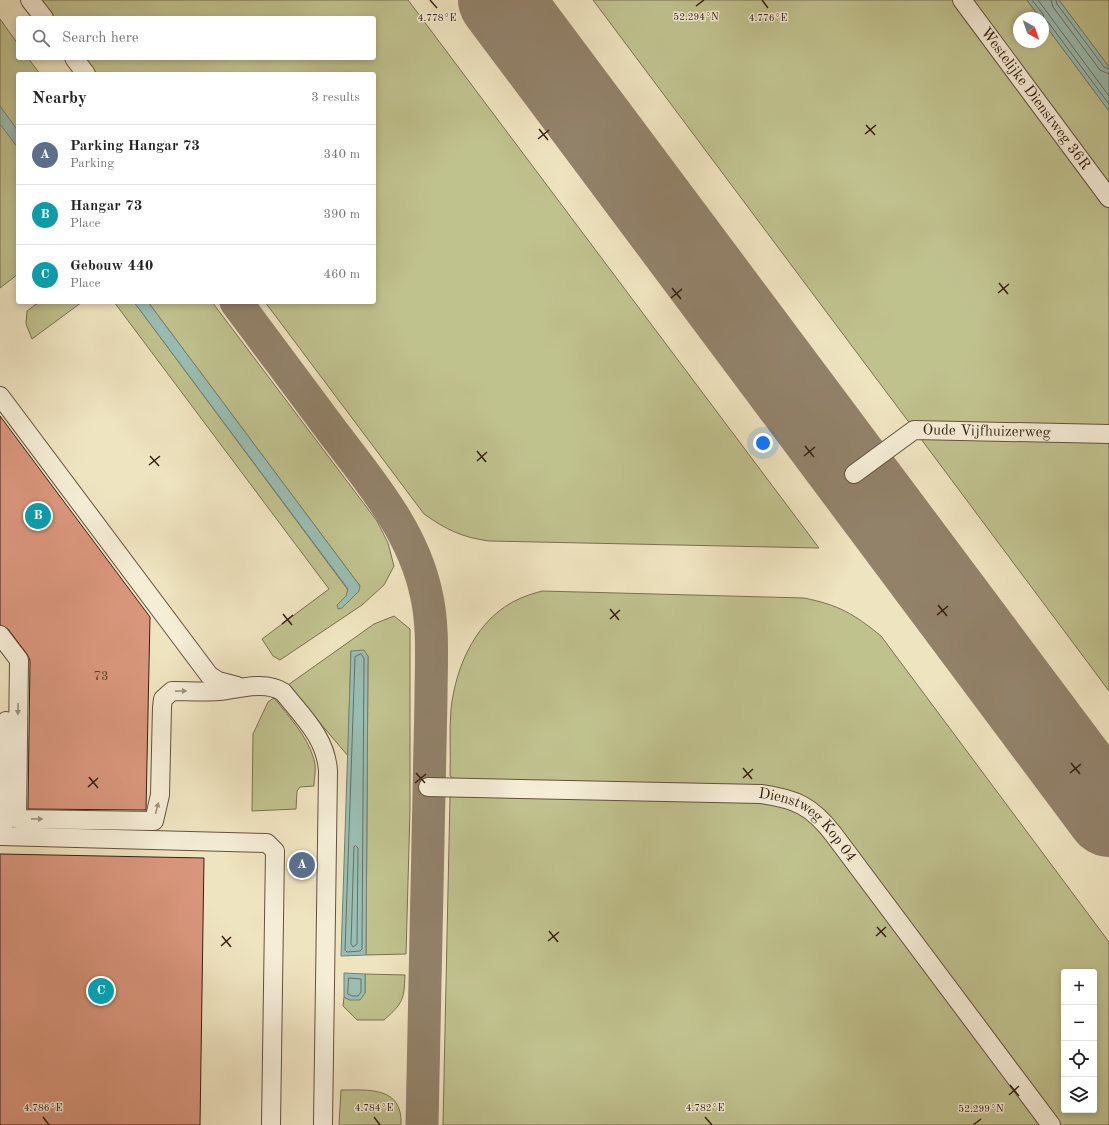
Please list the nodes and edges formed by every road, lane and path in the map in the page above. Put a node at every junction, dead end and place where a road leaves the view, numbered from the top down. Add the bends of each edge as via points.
1 (30, 0) edge
2 (962, 0) edge
3 (42, 16) edge
4 (76, 60) edge
5 (84, 72) edge
6 (1109, 198) edge
7 (0, 396) edge
8 (1109, 434) edge
9 (854, 474) dead end
10 (0, 635) edge
11 (0, 653) edge
12 (242, 687) junction
13 (428, 787) dead end
14 (1, 836) edge
15 (271, 1125) edge
16 (323, 1125) edge
17 (1050, 1125) edge

1 - 3 lane
2 - 6 lane, Westelijke Dienstweg 36R
4 - 5 lane
7 - 12 lane via 210,675 218,681
8 - 9 lane, Oude Vijfhuizerweg via 914,430
10 -> 12 lane via 19,660 17,819 154,821 160,795 163,699 172,691 219,691
11 - 14 lane via 7,662
12 - 16 lane via 277,688 283,692 319,737 327,758
13 - 17 lane, Dienstweg Kop 04 via 761,794 801,804 825,823
14 - 15 lane via 267,843 275,851

